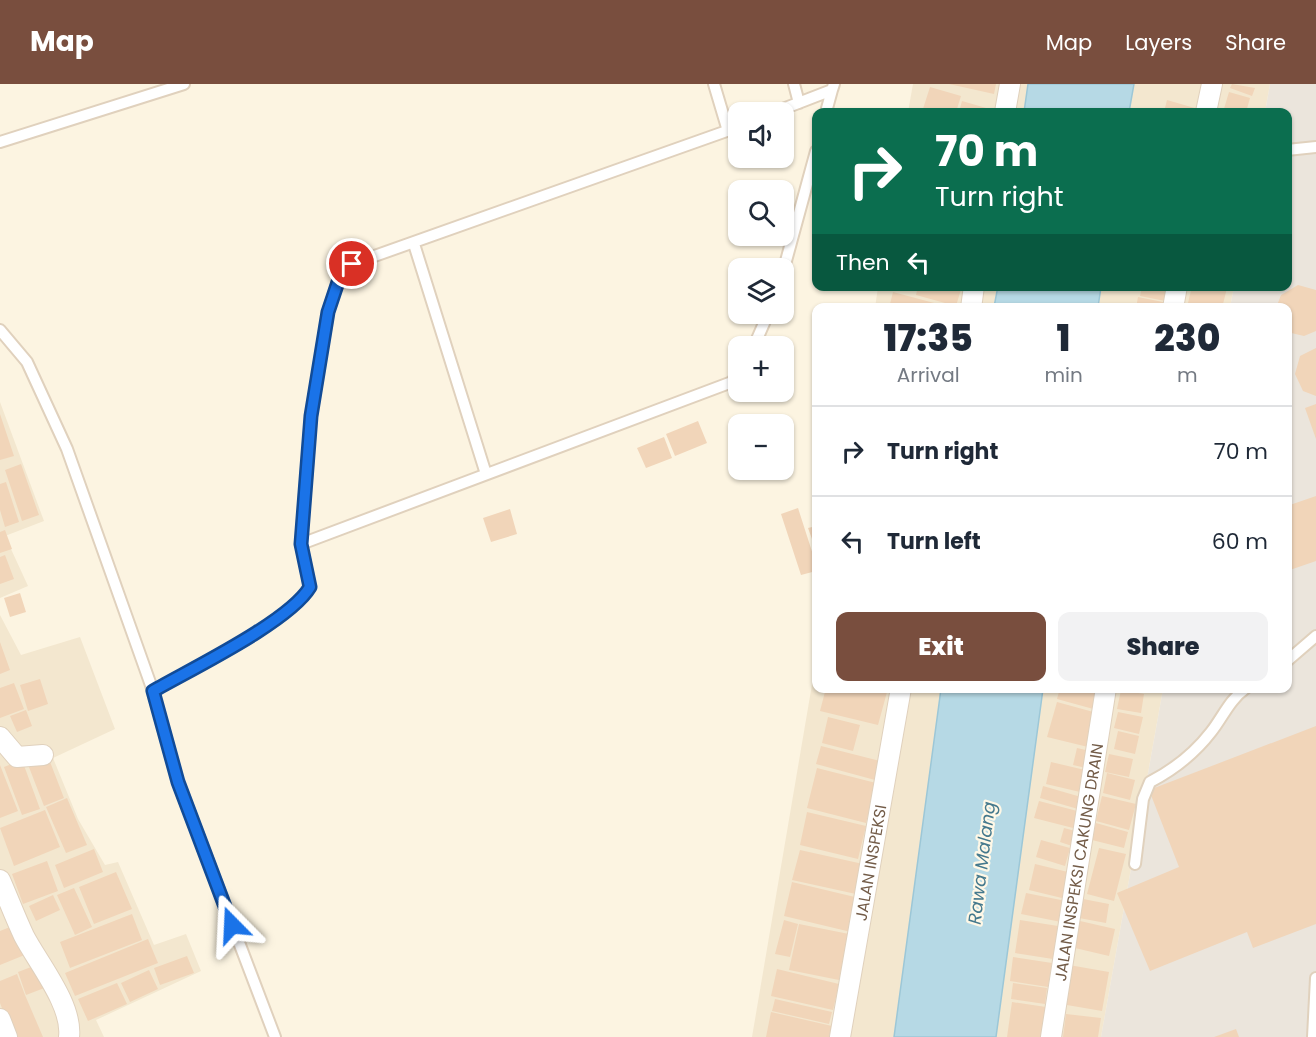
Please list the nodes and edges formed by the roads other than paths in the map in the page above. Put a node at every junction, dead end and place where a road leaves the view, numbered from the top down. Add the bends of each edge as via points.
1 (184, 84) edge
2 (714, 84) edge
3 (794, 84) edge
4 (1010, 84) edge
5 (1212, 84) edge
6 (833, 87) edge
7 (799, 103) junction
8 (794, 105) edge
9 (827, 108) edge
10 (1006, 108) edge
11 (1207, 108) edge
12 (728, 117) edge
13 (728, 131) edge
14 (0, 142) edge
15 (1316, 147) edge
16 (1292, 149) edge
17 (812, 166) edge
18 (414, 244) junction
19 (787, 258) edge
20 (0, 330) edge
21 (728, 383) edge
22 (486, 474) junction
23 (301, 544) junction
24 (1316, 636) edge
25 (1292, 657) edge
26 (153, 691) junction
27 (900, 693) edge
28 (1106, 693) edge
29 (1241, 693) edge
30 (0, 737) edge
31 (43, 755) dead end
32 (1135, 864) dead end
33 (0, 880) edge
34 (1316, 978) edge
35 (0, 1018) edge
36 (7, 1037) edge
37 (69, 1037) edge
38 (275, 1037) edge
39 (840, 1037) edge
40 (1051, 1037) edge
41 (1314, 1037) edge

1 - 14 lane
2 - 12 lane
3 - 7 lane
4 - 10 street
5 - 11 street
6 - 7 lane
6 - 9 lane
7 - 8 lane
13 - 18 lane
15 - 16 lane
17 - 19 lane
18 - 22 lane
18 - 23 lane via 352,264 339,279 328,312 311,416
20 - 26 lane via 27,362 67,449
21 - 22 lane
22 - 23 lane
23 - 26 lane via 310,587 302,600 255,633
24 - 25 lane
26 - 38 lane via 178,782
27 - 39 street, JALAN INSPEKSI
28 - 40 street, JALAN INSPEKSI CAKUNG DRAIN
29 - 32 lane via 1223,710 1213,730 1193,754 1145,789
30 - 31 street via 17,757
33 - 37 street via 25,938 44,964 69,1025
34 - 41 lane
35 - 36 street

